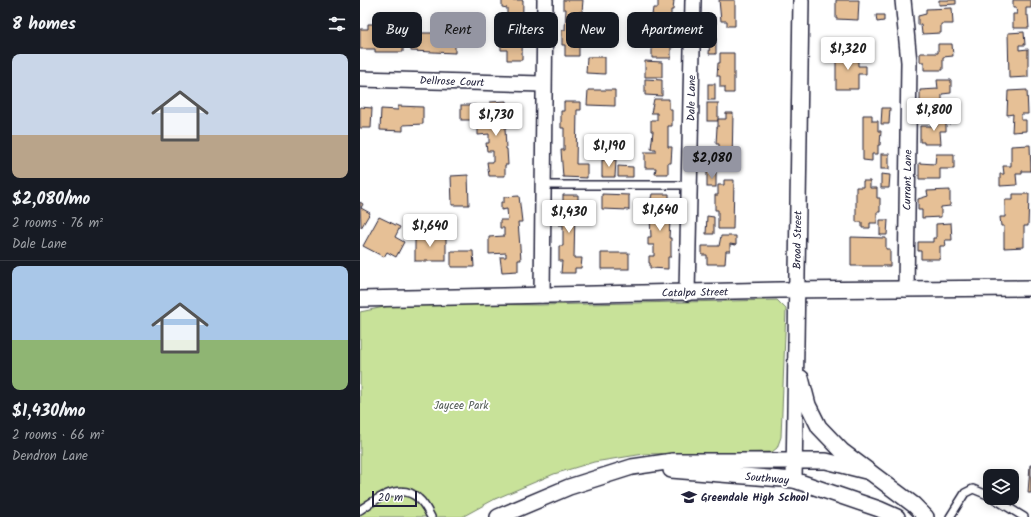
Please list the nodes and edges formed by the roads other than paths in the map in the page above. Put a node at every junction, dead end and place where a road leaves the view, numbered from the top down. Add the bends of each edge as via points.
1 (545, 0) edge
2 (693, 0) edge
3 (801, 0) edge
4 (903, 0) edge
5 (360, 79) edge
6 (544, 84) junction
7 (544, 185) junction
8 (689, 185) junction
9 (1031, 288) edge
10 (906, 289) junction
11 (797, 290) junction
12 (687, 293) junction
13 (542, 295) junction
14 (360, 299) edge
15 (796, 355) junction
16 (795, 461) junction
17 (632, 467) junction
18 (870, 472) junction
19 (794, 480) junction
20 (983, 493) edge
21 (1004, 505) edge
22 (360, 510) edge
23 (431, 517) edge
24 (498, 517) edge
25 (897, 517) edge
26 (926, 517) edge
27 (950, 517) edge
28 (1024, 517) edge

1 - 6 street
2 - 8 street, Dale Lane
3 - 11 street, Broad Street
4 - 10 street, Currant Lane via 909,62
5 - 6 street, Dellrose Court
6 - 7 street
7 - 8 lane
7 - 13 street
8 - 12 street, Dale Lane
9 - 10 street, Catalpa Street
10 - 11 street, Catalpa Street
11 - 12 street, Catalpa Street
11 - 15 street, Broad Street
12 - 13 street, Catalpa Street
13 - 14 street, Catalpa Street
15 - 16 street, Broad Street
15 - 18 street, Southway via 808,405 819,427 842,451
16 - 17 street, Southway via 674,461
16 - 18 street, Southway via 826,461
16 - 19 street, Broad Street
17 - 19 street, Southway
17 - 24 street, Southway via 569,487
18 - 26 street, Southway
19 - 25 street, Southway
20 - 27 lane via 973,489 965,493
21 - 28 lane
22 - 23 lane via 395,491 409,493 419,499

